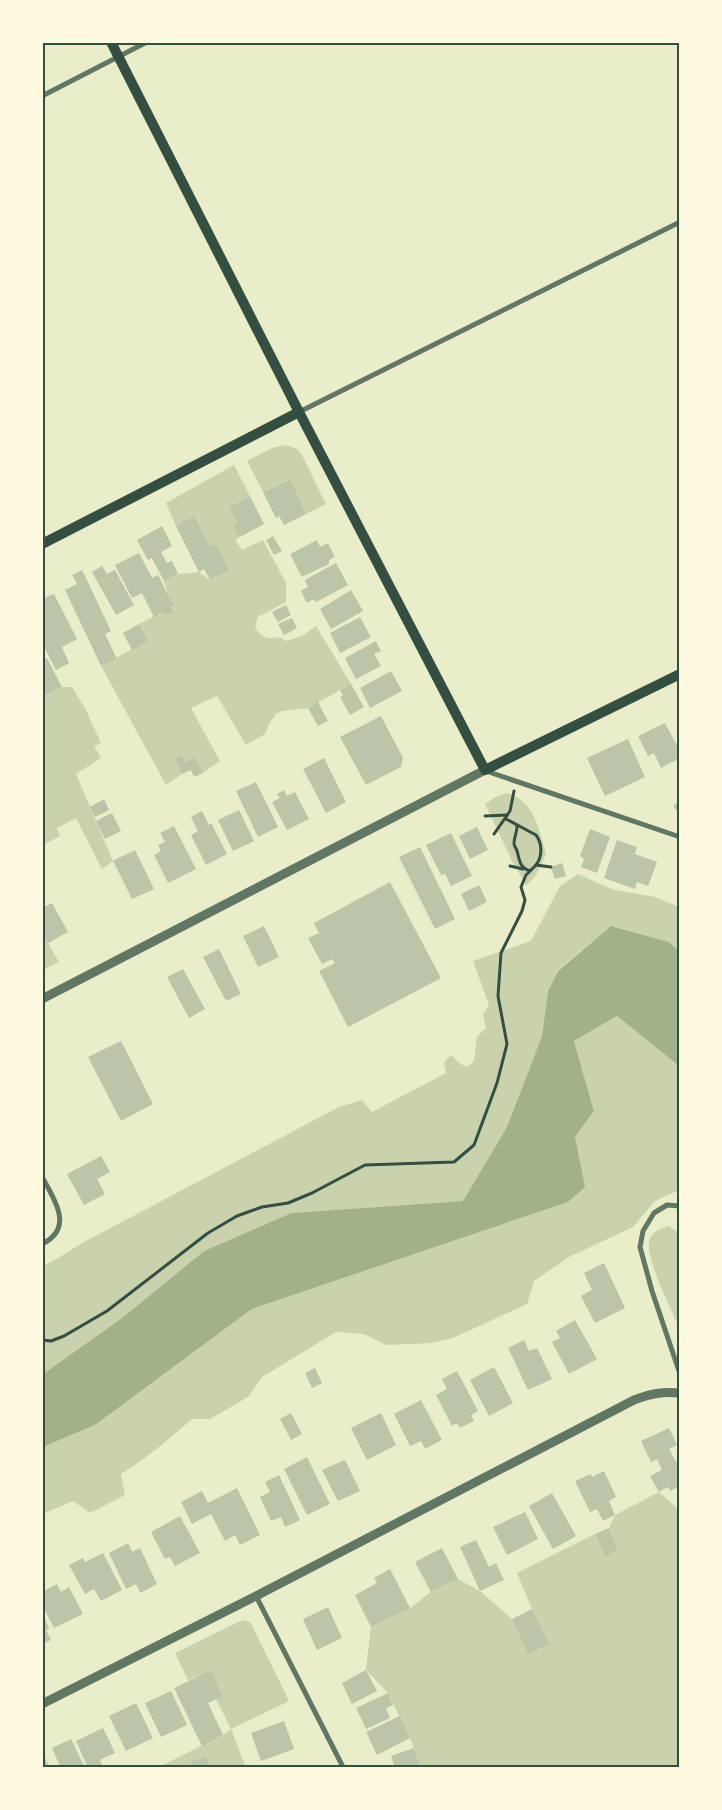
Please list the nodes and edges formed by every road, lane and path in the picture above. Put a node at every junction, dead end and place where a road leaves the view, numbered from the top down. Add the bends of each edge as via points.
1 (111, 42) edge
2 (147, 42) edge
3 (119, 57) junction
4 (42, 96) edge
5 (680, 222) edge
6 (299, 412) junction
7 (42, 544) edge
8 (680, 674) edge
9 (486, 770) junction
10 (515, 780) junction
11 (485, 816) dead end
12 (507, 817) junction
13 (517, 826) junction
14 (494, 834) dead end
15 (680, 837) edge
16 (536, 865) junction
17 (510, 866) dead end
18 (551, 867) dead end
19 (524, 869) junction
20 (530, 871) junction
21 (42, 999) edge
22 (42, 1177) edge
23 (680, 1206) edge
24 (42, 1244) edge
25 (42, 1340) edge
26 (680, 1374) edge
27 (680, 1393) edge
28 (256, 1596) junction
29 (42, 1704) edge
30 (343, 1767) edge

1 - 3 main road
2 - 3 street
3 - 4 street
3 - 6 main road
5 - 6 street
6 - 7 main road
6 - 9 main road
8 - 9 main road
9 - 10 street
9 - 21 street
10 - 12 path
10 - 15 street
11 - 12 path
12 - 13 path
12 - 14 path
13 - 16 path via 539,839 540,860
13 - 19 path via 514,841
16 - 18 path
16 - 20 path
17 - 19 path
19 - 20 path
20 - 25 path via 521,887 525,900 522,912 501,953 498,996 507,1044 497,1083 474,1145 454,1162 365,1165 288,1204 262,1207 237,1216 208,1233 107,1311 64,1336 51,1341
22 - 24 street via 59,1209 60,1228
23 - 26 street via 668,1205 654,1213 643,1232 640,1247
27 - 28 street via 651,1394 634,1400
28 - 29 street
28 - 30 street

